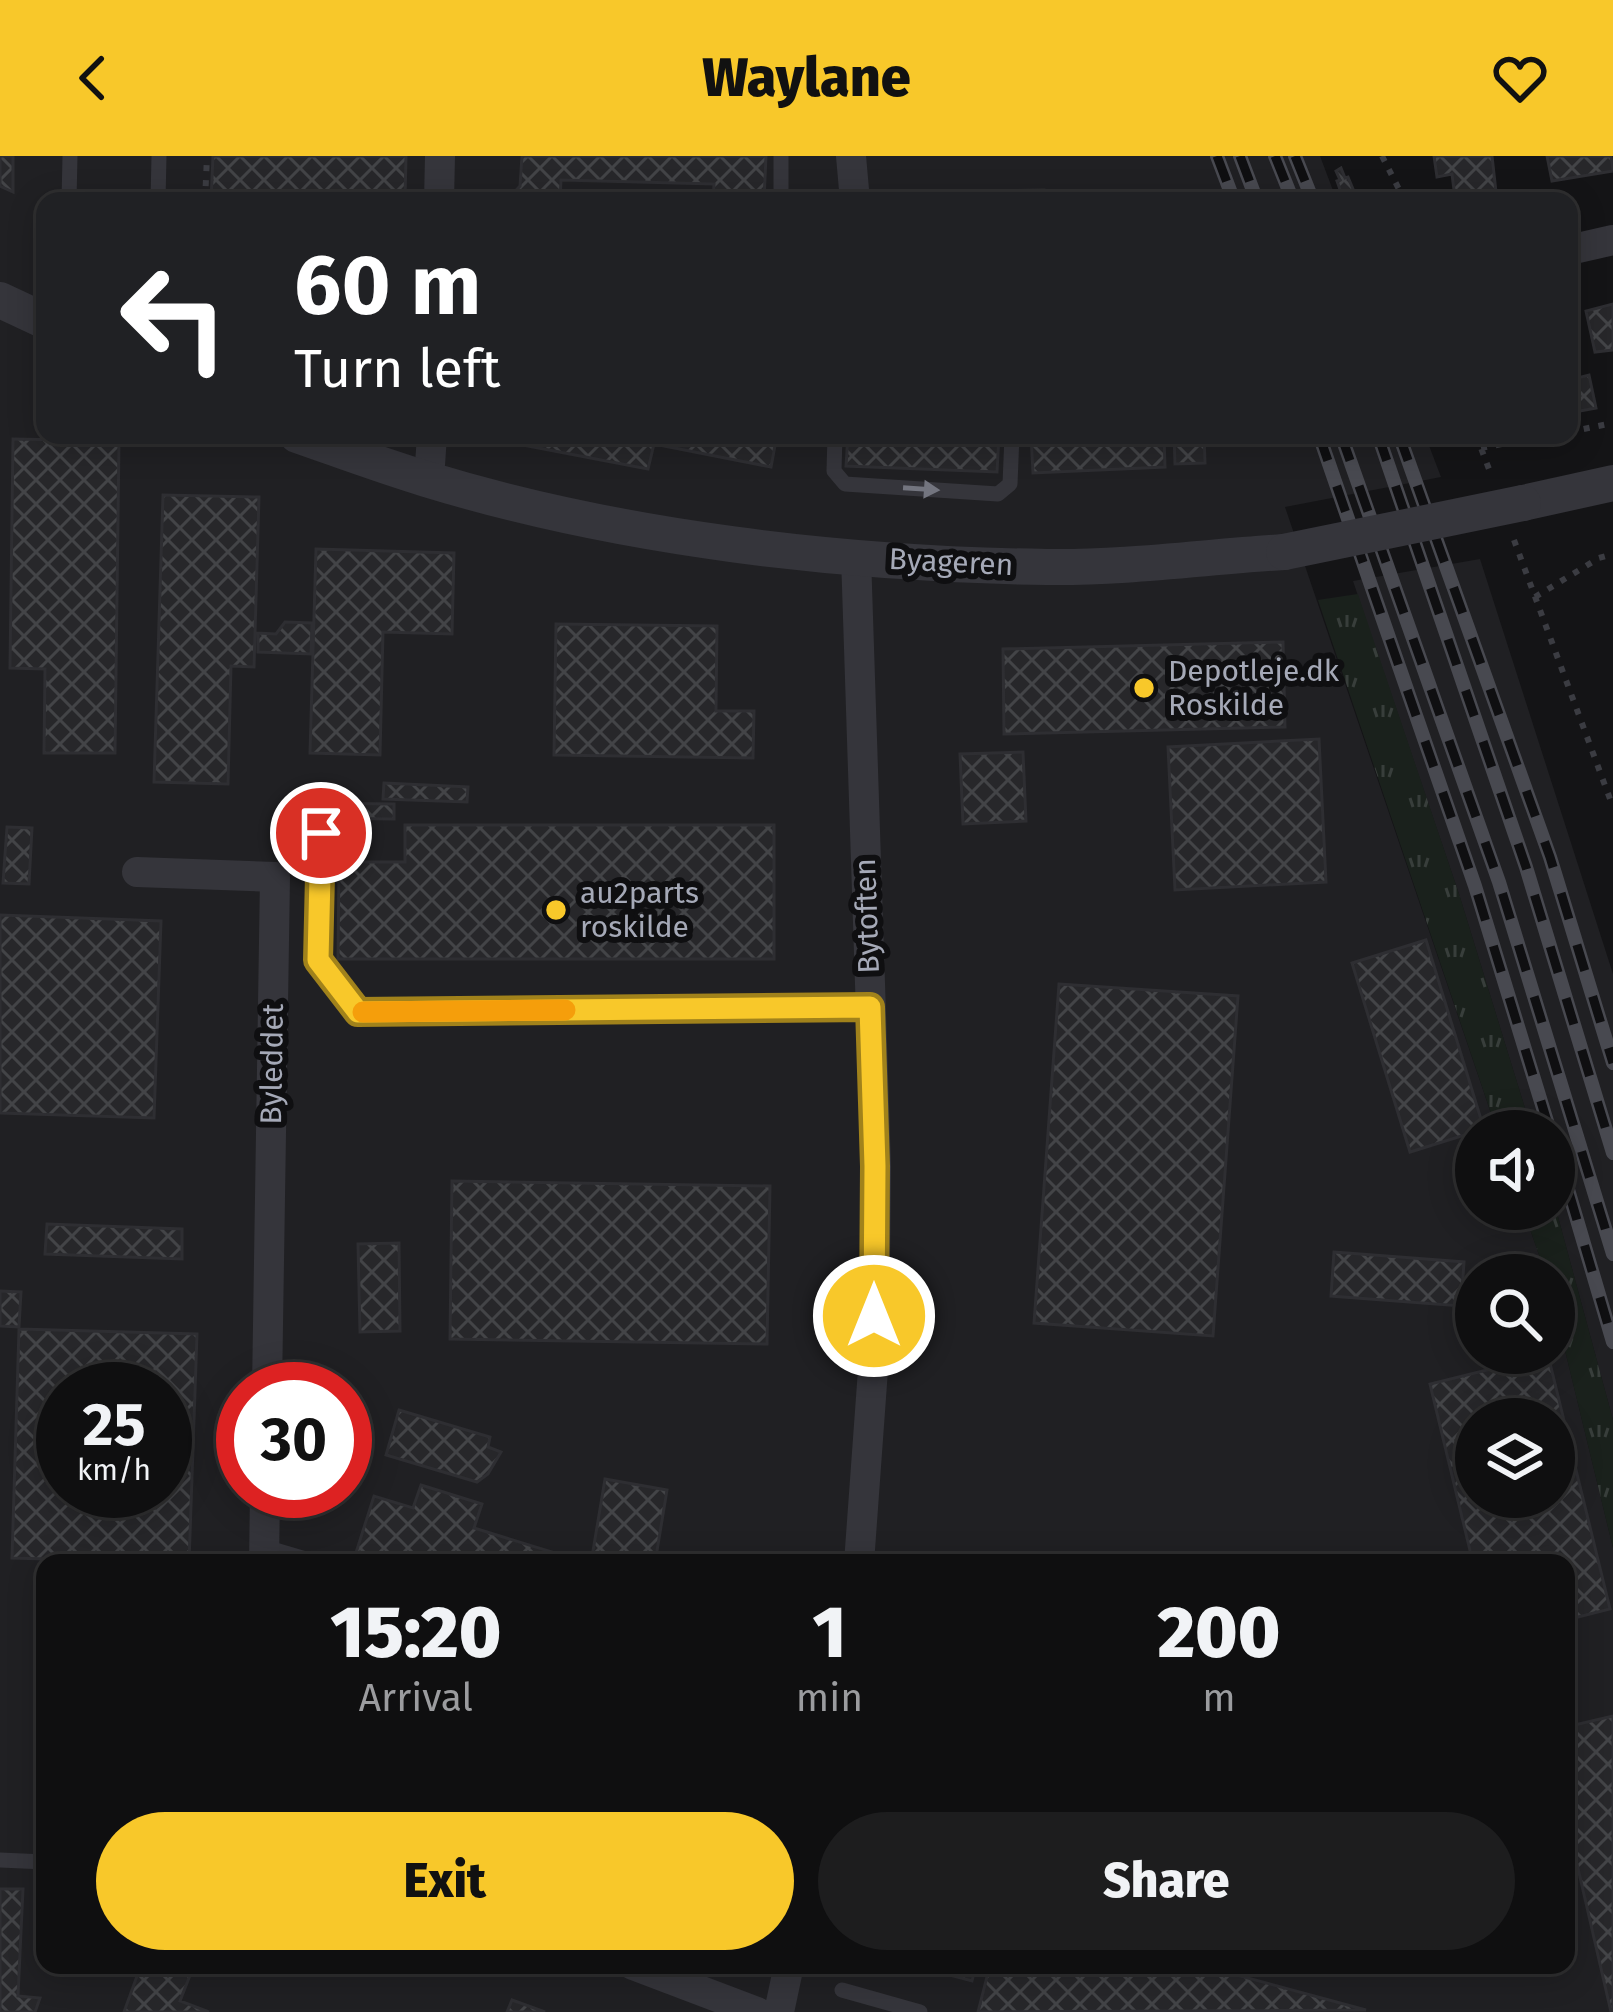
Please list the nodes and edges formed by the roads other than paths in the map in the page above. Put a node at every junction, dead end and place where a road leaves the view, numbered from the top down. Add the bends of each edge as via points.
1 (70, 156) edge
2 (159, 156) edge
3 (440, 156) edge
4 (781, 156) edge
5 (851, 156) edge
6 (69, 192) edge
7 (158, 192) edge
8 (439, 192) edge
9 (781, 192) edge
10 (854, 192) edge
11 (1613, 240) edge
12 (1578, 248) edge
13 (0, 300) edge
14 (36, 317) edge
15 (323, 444) edge
16 (431, 444) edge
17 (835, 444) edge
18 (1012, 444) edge
19 (429, 480) junction
20 (1613, 483) edge
21 (856, 556) junction
22 (321, 833) dead end
23 (136, 872) dead end
24 (870, 1007) junction
25 (267, 1362) edge
26 (265, 1518) edge
27 (264, 1554) edge
28 (860, 1554) edge
29 (0, 1860) edge
30 (36, 1862) edge
31 (657, 1974) edge
32 (787, 1974) edge
33 (842, 1990) dead end
34 (757, 2012) edge
35 (779, 2012) edge
36 (920, 2012) edge

1 - 6 lane
2 - 7 lane
3 - 8 street
4 - 9 lane
5 - 10 street
11 - 12 street
13 - 14 street
15 - 19 street, Byageren
16 - 19 street
17 -> 18 lane via 835,471 845,484 998,494 1010,484
19 - 21 street, Byageren via 650,532
20 - 21 street, Byageren, bridge via 1284,552 1049,567
21 - 24 street, Bytoften
22 - 24 lane via 318,960 358,1012
23 - 25 street, Byleddet via 275,877
24 - 28 street, Bytoften via 874,1356
26 - 27 street
29 - 30 lane
31 - 34 street
32 - 35 street
33 - 36 lane

